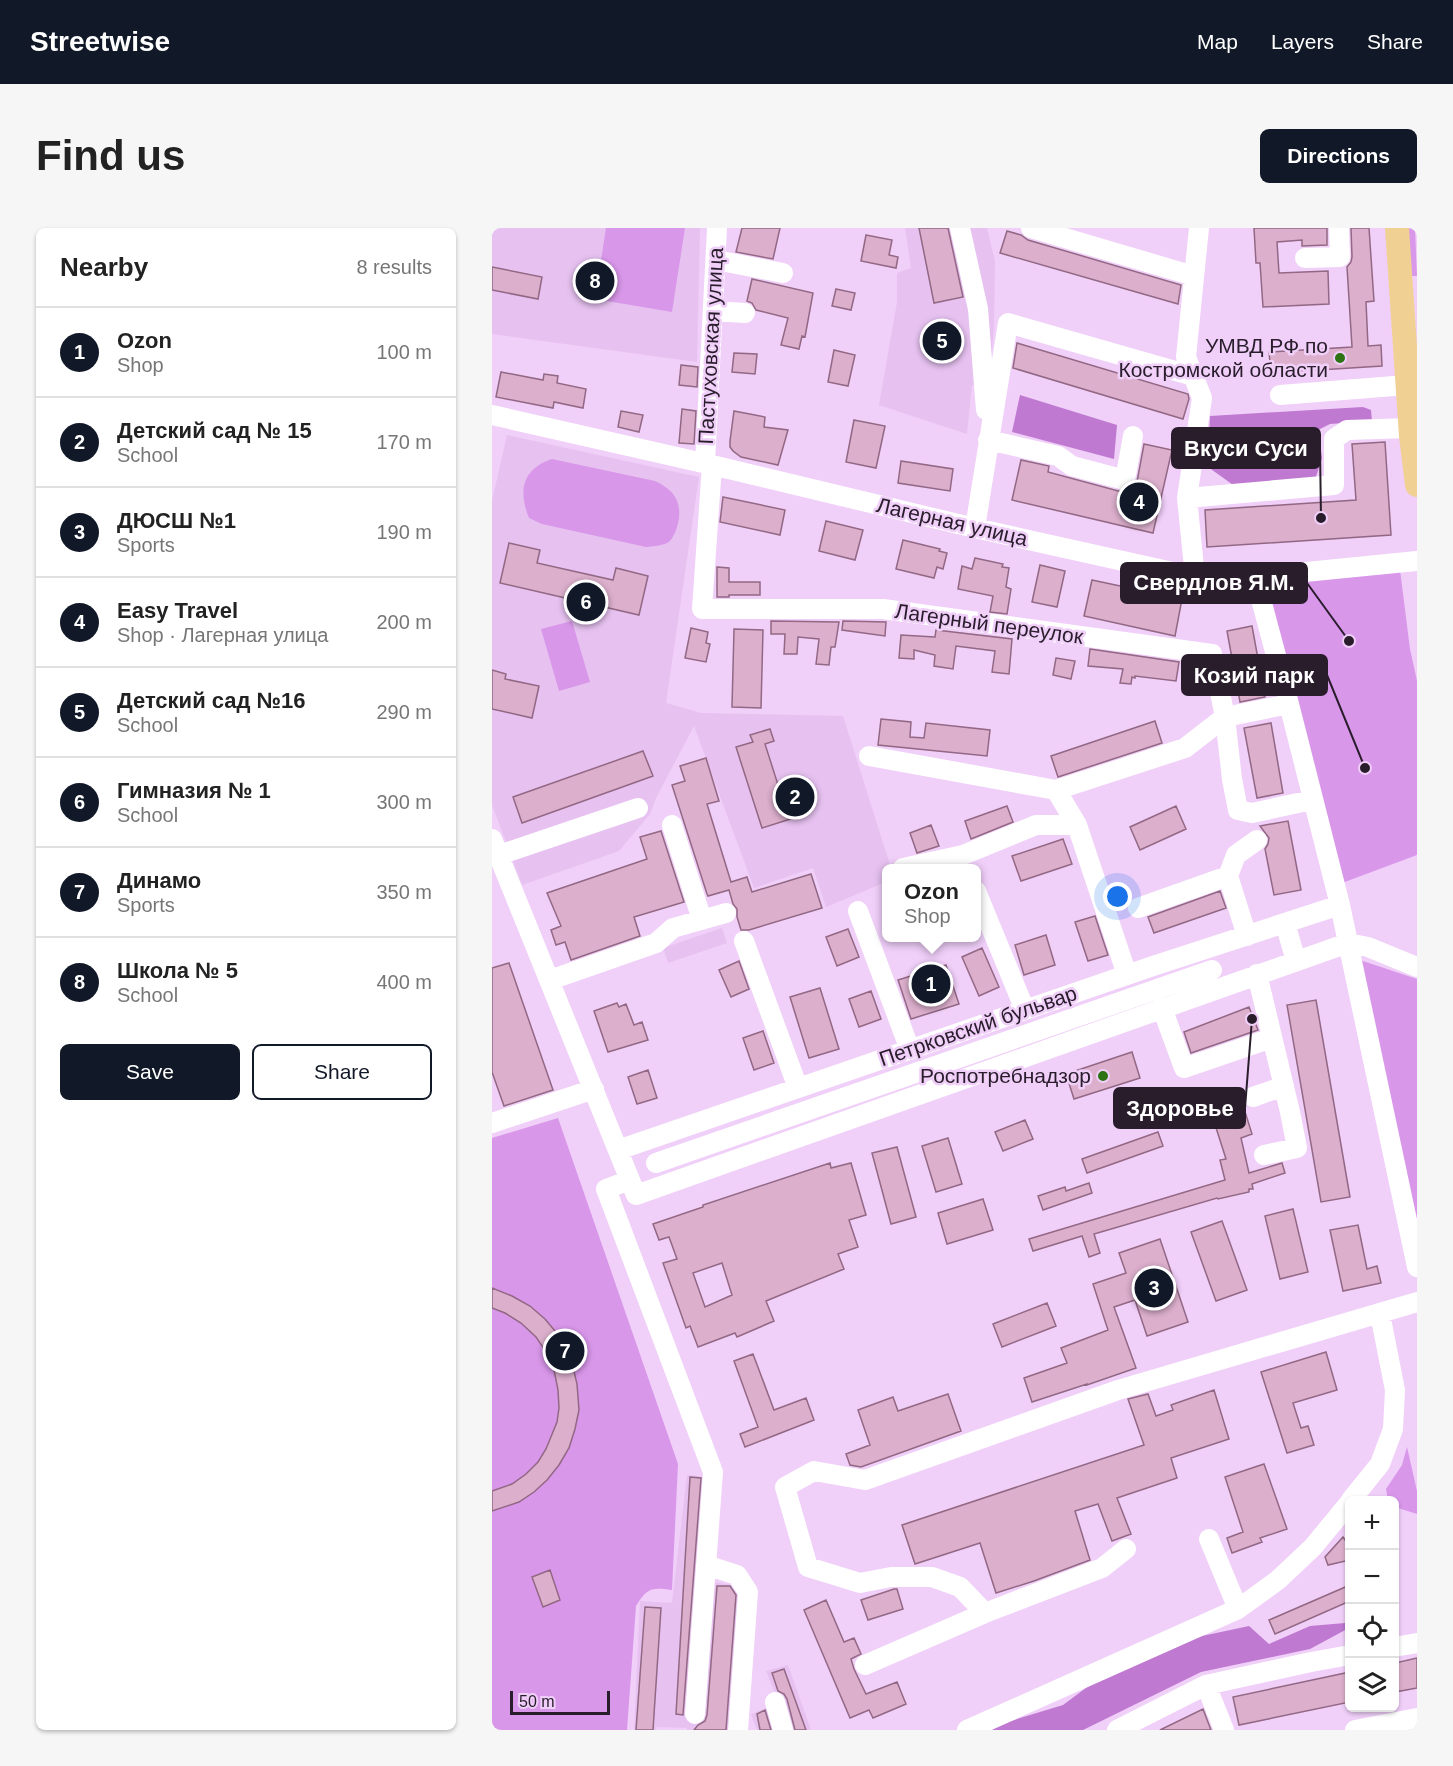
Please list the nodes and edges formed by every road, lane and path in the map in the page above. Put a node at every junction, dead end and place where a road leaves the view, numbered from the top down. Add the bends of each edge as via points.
1 (717, 228) edge
2 (960, 228) edge
3 (1031, 228) edge
4 (1339, 228) edge
5 (1397, 228) edge
6 (1194, 229) edge
7 (1305, 258) dead end
8 (716, 260) junction
9 (783, 273) dead end
10 (1194, 276) junction
11 (1409, 295) edge
12 (713, 311) junction
13 (745, 313) dead end
14 (1193, 376) junction
15 (1407, 385) junction
16 (1280, 395) dead end
17 (492, 415) edge
18 (1410, 428) junction
19 (989, 436) junction
20 (1133, 436) dead end
21 (709, 464) junction
22 (1417, 485) edge
23 (1187, 498) junction
24 (975, 528) junction
25 (1417, 561) edge
26 (1195, 577) junction
27 (1255, 577) junction
28 (702, 609) joint
29 (1289, 705) junction
30 (1225, 717) junction
31 (869, 756) dead end
32 (1056, 790) junction
33 (1312, 800) junction
34 (638, 808) dead end
35 (672, 825) dead end
36 (1077, 825) junction
37 (1257, 840) dead end
38 (495, 847) edge
39 (921, 864) edge
40 (1228, 876) junction
41 (981, 903) edge
42 (1340, 905) junction
43 (1138, 908) dead end
44 (858, 911) dead end
45 (726, 913) dead end
46 (702, 920) junction
47 (1285, 923) junction
48 (1247, 936) junction
49 (744, 941) dead end
50 (1352, 943) junction
51 (1296, 961) junction
52 (1417, 967) edge
53 (1257, 974) junction
54 (1127, 975) junction
55 (1215, 979) junction
56 (550, 980) junction
57 (1162, 1008) junction
58 (1025, 1010) junction
59 (1272, 1038) junction
60 (910, 1050) junction
61 (1284, 1086) junction
62 (798, 1088) junction
63 (594, 1089) junction
64 (1253, 1097) dead end
65 (492, 1123) edge
66 (618, 1150) junction
67 (1264, 1155) dead end
68 (656, 1163) dead end
69 (633, 1188) junction
70 (1417, 1267) edge
71 (1417, 1302) edge
72 (1380, 1314) junction
73 (1354, 1496) edge
74 (1345, 1507) edge
75 (1209, 1539) dead end
76 (1126, 1549) dead end
77 (706, 1565) junction
78 (1238, 1609) junction
79 (985, 1613) junction
80 (1417, 1643) edge
81 (1399, 1646) edge
82 (1345, 1656) edge
83 (865, 1665) dead end
84 (1206, 1685) junction
85 (775, 1702) dead end
86 (695, 1714) dead end
87 (1417, 1718) edge
88 (1362, 1729) edge
89 (738, 1730) edge
90 (783, 1730) edge
91 (967, 1730) edge
92 (1117, 1730) edge
93 (1224, 1730) edge

1 - 8 street, Пастуховская улица
2 - 19 street via 978,309
3 - 10 street
4 - 7 street via 1341,257
5 - 11 main road
6 - 10 street
8 - 9 street
8 - 12 street, Пастуховская улица
10 - 14 street via 1186,357
11 - 15 main road
12 - 13 street
12 - 21 street, Пастуховская улица
14 - 19 street via 1008,324
14 - 23 street via 1202,398
15 - 16 street
15 - 18 main road
17 - 21 street, Лагерная улица
18 - 22 main road
18 - 23 street via 1347,430 1334,439 1334,485
19 - 20 street via 1125,480
19 - 24 street
21 - 24 street, Лагерная улица
21 - 28 street, Пастуховская улица
23 - 26 street
24 - 26 street, Лагерная улица
25 - 27 street, Лагерная улица
26 - 27 street, Лагерная улица
27 - 29 street
28 - 30 street, Лагерный переулок via 883,609 1212,654
29 - 30 street
29 - 33 street
30 - 32 street via 1185,748
30 - 33 street via 1238,810 1252,813
31 - 32 street
32 - 36 street
33 - 42 street
34 - 38 street
35 - 46 street
36 - 39 street via 1036,825 963,855
36 - 54 street
37 - 40 street via 1236,855
38 - 56 street
40 - 43 street
40 - 48 street
41 - 58 street
42 - 47 street, Петрковский бульвар
42 - 50 street
44 - 60 street
45 - 46 street
46 - 56 street via 674,928 656,943
47 - 48 street, Петрковский бульвар
47 - 51 street
48 - 54 street, Петрковский бульвар
49 - 62 street
50 - 51 street
50 - 52 street
50 - 70 street
51 - 53 street
53 - 55 street
53 - 59 street
54 - 58 street, Петрковский бульвар
55 - 57 street, Петрковский бульвар
55 - 68 street
56 - 63 street
57 - 59 street via 1184,1068
57 - 69 street, Петрковский бульвар
58 - 60 street, Петрковский бульвар
59 - 61 street
60 - 62 street, Петрковский бульвар
61 - 64 street
61 - 67 street via 1297,1148
62 - 66 street, Петрковский бульвар
63 - 65 street
63 - 66 street
66 - 69 street
69 - 77 street, Петрковский бульвар via 606,1189 713,1472
71 - 72 street
72 - 73 street via 1395,1390 1393,1429 1380,1464
72 - 79 street via 1118,1389 865,1480 814,1471 785,1487 808,1567 860,1583 891,1577 932,1577 960,1587
74 - 78 street via 1313,1547 1278,1580
75 - 78 street
76 - 79 street via 1102,1568
77 - 86 street
77 - 89 street via 737,1575 748,1592
78 - 91 street
79 - 83 street
80 - 81 street
82 - 84 street
84 - 92 street
84 - 93 street
85 - 90 street
87 - 88 street

